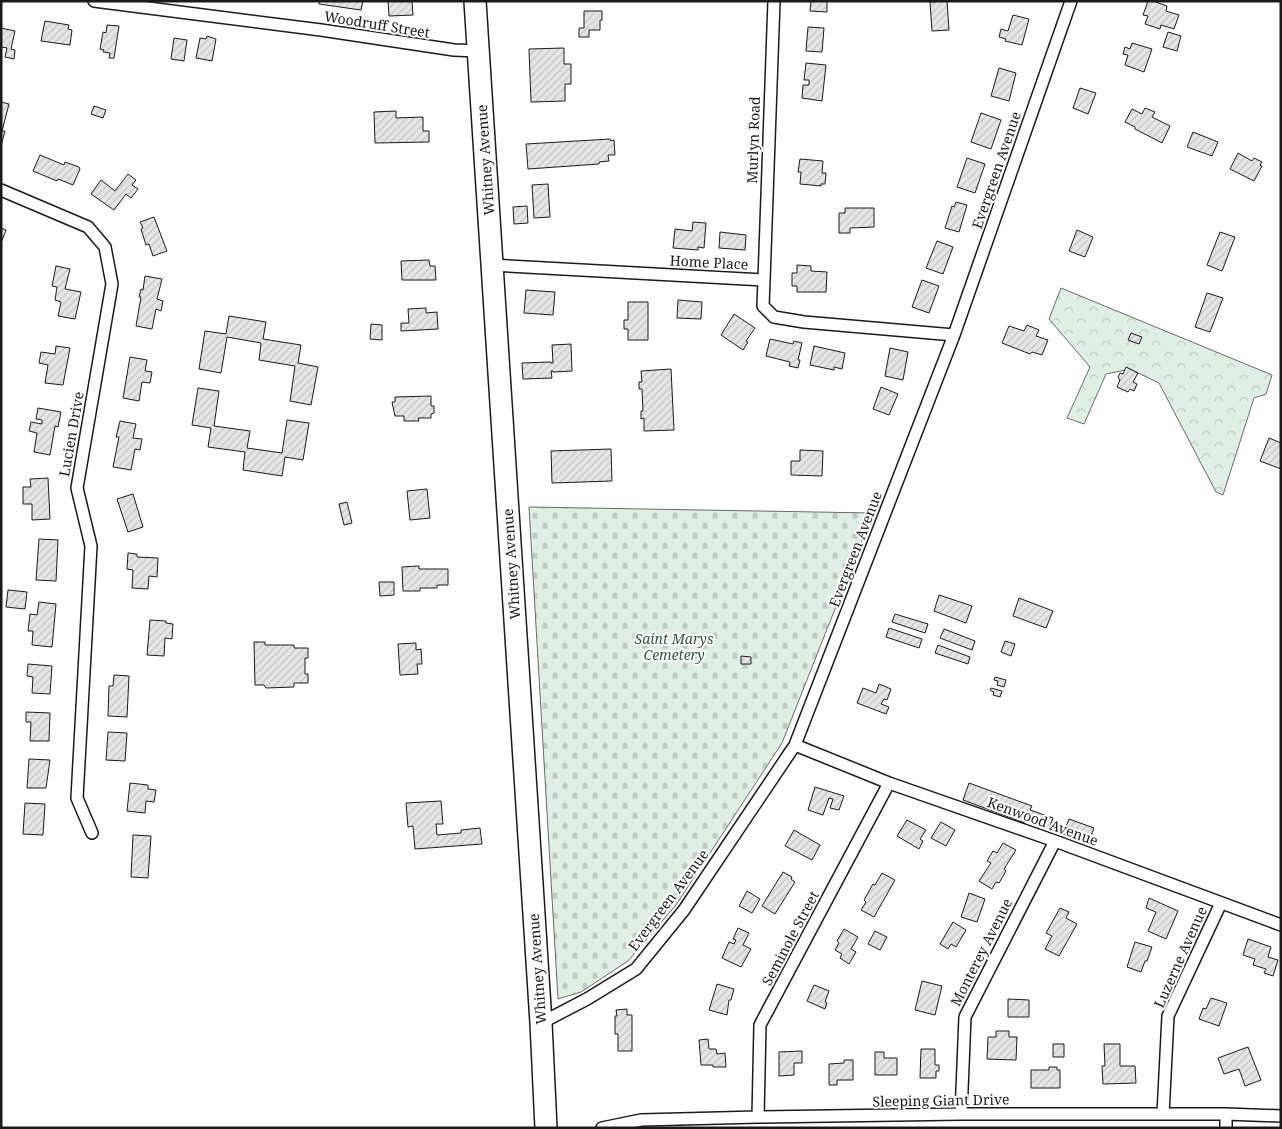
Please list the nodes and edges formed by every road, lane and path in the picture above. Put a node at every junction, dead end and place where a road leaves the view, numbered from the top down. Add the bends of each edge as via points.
1 (94, 1) edge
2 (475, 1) edge
3 (774, 1) edge
4 (1071, 1) edge
5 (478, 51) junction
6 (1, 190) edge
7 (492, 265) junction
8 (764, 280) junction
9 (954, 335) junction
10 (795, 745) junction
11 (889, 783) junction
12 (92, 833) dead end
13 (1054, 841) junction
14 (1221, 903) junction
15 (1281, 925) edge
16 (541, 1023) junction
17 (961, 1114) junction
18 (1162, 1114) junction
19 (1226, 1114) junction
20 (1281, 1116) edge
21 (758, 1117) junction
22 (546, 1128) edge
23 (602, 1128) edge
24 (1226, 1128) edge

1 - 5 street, Woodruff Street
2 - 5 highway, Whitney Avenue
3 - 8 street, Murlyn Road
4 - 9 street, Evergreen Avenue
5 - 7 highway, Whitney Avenue
6 - 12 street, Lucien Drive via 88,227 105,247 112,284 77,488 91,546 77,798
7 - 8 street, Home Place
7 - 16 highway, Whitney Avenue
8 - 9 street, Home Place via 763,306 774,317
9 - 10 street, Evergreen Avenue
10 - 11 street, Kenwood Avenue
10 - 16 street, Evergreen Avenue via 684,910 636,969
11 - 13 street, Kenwood Avenue
11 - 21 street, Seminole Street via 760,1024
13 - 14 street, Kenwood Avenue
13 - 17 street, Monterey Avenue via 965,1017
14 - 15 street, Kenwood Avenue
14 - 18 street, Luzerne Avenue via 1168,1016
16 - 22 highway, Whitney Avenue
17 - 18 street, Sleeping Giant Drive
17 - 21 street, Sleeping Giant Drive
18 - 19 street, Sleeping Giant Drive
19 - 20 street, Sleeping Giant Drive
19 - 24 street
21 - 23 street, Sleeping Giant Drive via 641,1120

